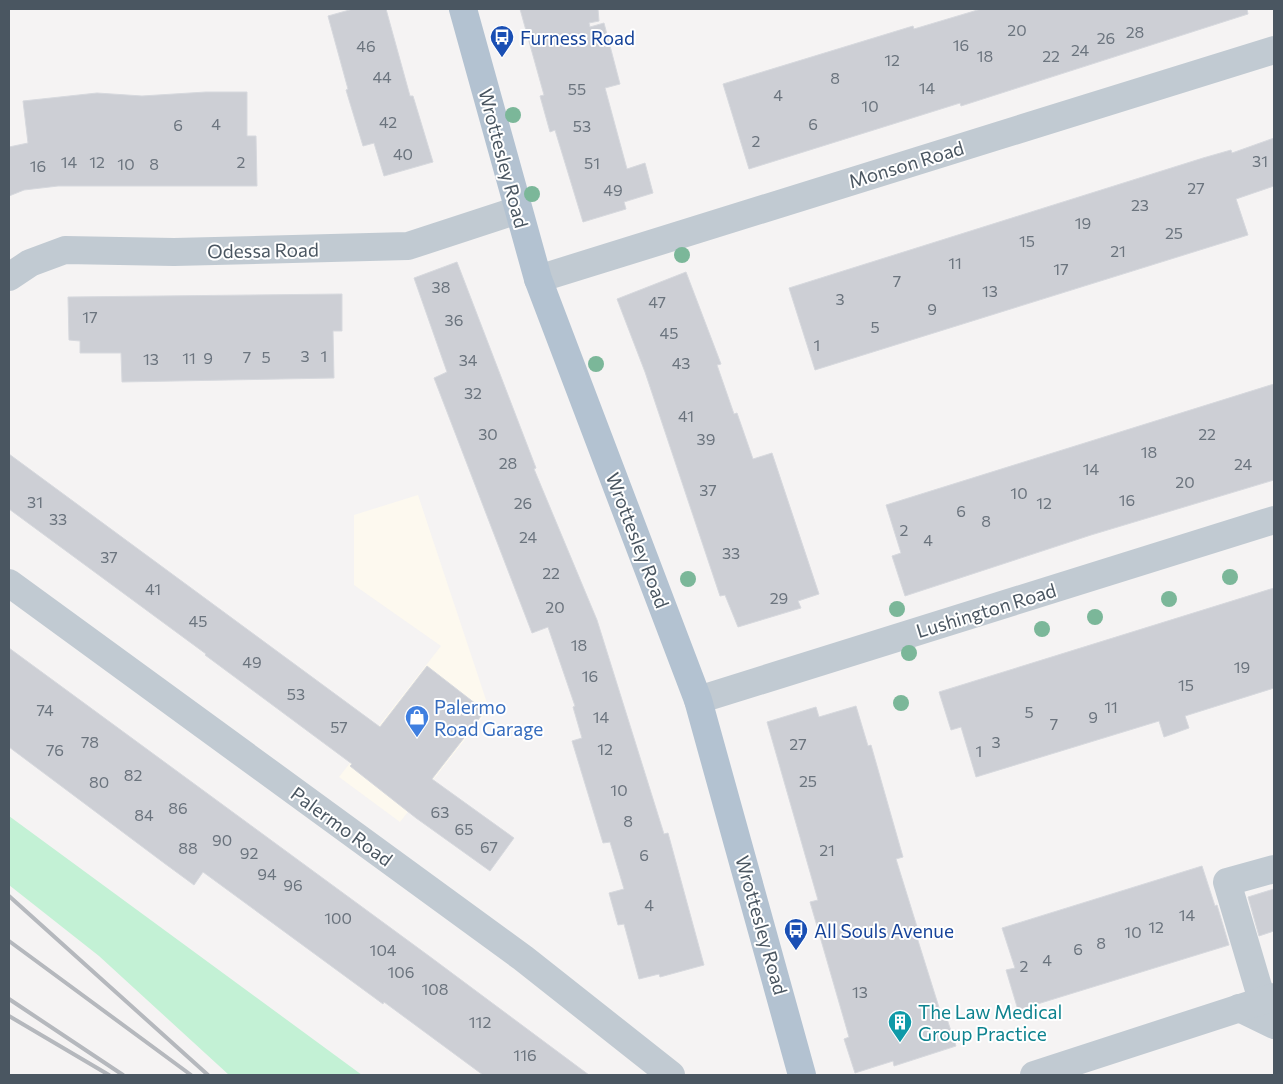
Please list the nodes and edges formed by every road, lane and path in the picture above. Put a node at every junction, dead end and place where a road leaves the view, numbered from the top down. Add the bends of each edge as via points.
1 (463, 9) edge
2 (1274, 50) edge
3 (518, 210) junction
4 (9, 278) edge
5 (538, 279) junction
6 (1274, 520) edge
7 (9, 583) edge
8 (698, 700) junction
9 (1274, 869) edge
10 (1258, 1002) edge
11 (1274, 1025) edge
12 (671, 1075) edge
13 (802, 1075) edge
14 (1034, 1075) edge

1 - 3 main road, Wrottesley Road
2 - 5 street, Monson Road
3 - 4 street, Odessa Road via 408,246 174,252 65,250 30,263
3 - 5 main road, Wrottesley Road
5 - 8 main road, Wrottesley Road
6 - 8 street, Lushington Road
7 - 12 street, Palermo Road via 523,958
8 - 13 main road, Wrottesley Road
9 - 10 street via 1227,882
10 - 11 street
10 - 14 street

